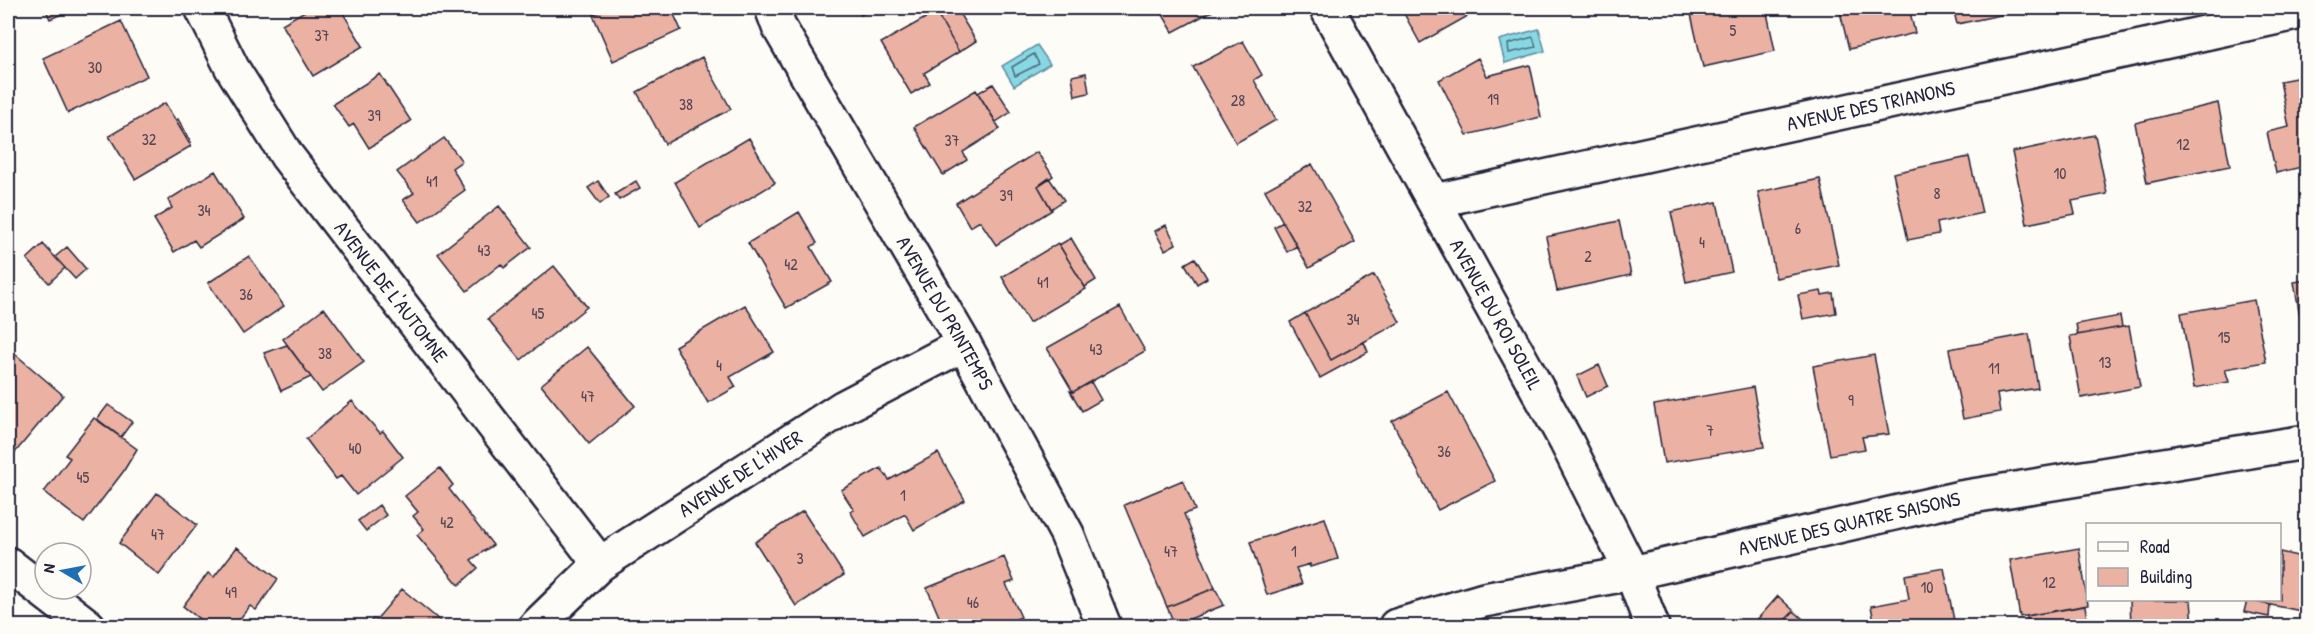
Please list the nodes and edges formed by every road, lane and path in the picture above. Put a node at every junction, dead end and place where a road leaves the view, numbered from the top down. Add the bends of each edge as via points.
1 (202, 8) edge
2 (772, 8) edge
3 (1327, 8) edge
4 (2307, 11) edge
5 (1434, 201) junction
6 (964, 344) junction
7 (2307, 442) edge
8 (8, 564) edge
9 (600, 564) junction
10 (1632, 573) junction
11 (88, 627) edge
12 (536, 627) edge
13 (1104, 627) edge
14 (1396, 627) edge
15 (1652, 627) edge

1 - 9 street, AVENUE DE L'AUTOMNE via 232,68 287,156
2 - 6 street, AVENUE DU PRINTEMPS via 779,27
3 - 5 street, AVENUE DU ROI SOLEIL
4 - 5 street, AVENUE DES TRIANONS
5 - 10 street, AVENUE DU ROI SOLEIL via 1566,441
6 - 9 street, AVENUE DE L'HIVER via 844,407
6 - 13 street, AVENUE DU PRINTEMPS via 1067,534
7 - 10 street, AVENUE DES QUATRE SAISONS via 1960,498
8 - 11 street
9 - 12 street, AVENUE DE L'HIVER
10 - 14 street, AVENUE DES QUATRE SAISONS via 1484,600
10 - 15 street, AVENUE DU ROI SOLEIL

